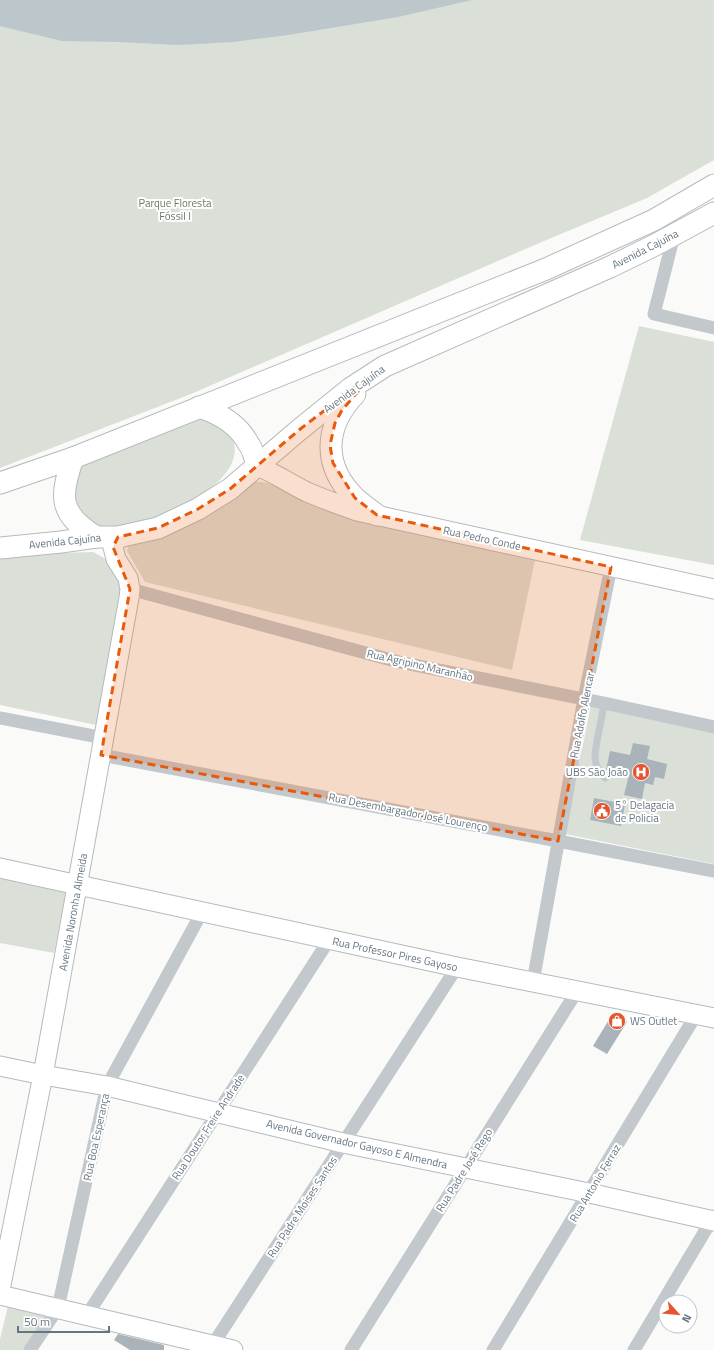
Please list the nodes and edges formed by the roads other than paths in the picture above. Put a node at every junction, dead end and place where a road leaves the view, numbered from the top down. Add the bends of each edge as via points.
1 (714, 185) edge
2 (714, 213) edge
3 (674, 235) junction
4 (714, 328) edge
5 (376, 371) junction
6 (199, 407) junction
7 (74, 458) junction
8 (258, 466) junction
9 (0, 483) edge
10 (377, 515) junction
11 (96, 537) junction
12 (118, 537) junction
13 (0, 548) edge
14 (611, 567) junction
15 (130, 589) junction
16 (714, 589) edge
17 (584, 699) junction
18 (604, 704) junction
19 (0, 718) edge
20 (714, 727) edge
21 (102, 746) junction
22 (605, 778) dead end
23 (558, 841) junction
24 (0, 868) edge
25 (714, 871) edge
26 (78, 884) junction
27 (202, 912) junction
28 (329, 940) junction
29 (457, 967) junction
30 (533, 982) junction
31 (577, 991) junction
32 (705, 1017) edge
33 (0, 1066) edge
34 (43, 1075) junction
35 (107, 1086) junction
36 (218, 1112) junction
37 (343, 1142) junction
38 (465, 1168) junction
39 (589, 1193) junction
40 (713, 1219) edge
41 (0, 1290) edge
42 (0, 1295) edge
43 (58, 1308) junction
44 (87, 1315) junction
45 (184, 1345) edge
46 (212, 1346) junction
47 (30, 1350) edge
48 (233, 1350) edge
49 (351, 1350) edge
50 (493, 1350) edge
51 (634, 1350) edge

1 - 6 main road, Avenida Cajuína via 654,220 546,269
2 - 3 main road, Avenida Cajuína
3 - 4 street via 654,314
3 - 5 main road, Avenida Cajuína via 610,267
5 - 8 main road, Avenida Cajuína via 334,402
5 - 10 main road via 342,410 335,423 330,445 333,463 341,479 355,498
6 - 7 main road, Avenida Cajuína
6 - 8 main road via 218,415 234,426 248,442
7 - 9 main road, Avenida Cajuína
7 - 11 main road via 66,479 66,505 73,520
8 - 10 main road, Rua Pedro Conde via 307,492 337,504
8 - 12 main road, Avenida Cajuína via 230,489 198,509 158,528
10 - 14 main road, Rua Pedro Conde
11 - 12 main road, Avenida Cajuína
11 - 13 main road, Avenida Cajuína
12 - 15 main road, Avenida Noronha Almeida via 113,547 114,553 128,578
14 - 16 main road, Rua Pedro Conde
14 - 17 street, Rua Adolfo Alencar
15 - 17 street, Rua Agripino Maranhão via 399,662
15 - 21 main road, Avenida Noronha Almeida
17 - 18 street, Rua Agripino Maranhão
17 - 23 street, Rua Adolfo Alencar
18 - 20 street, Rua Agripino Maranhão
18 - 22 lane via 595,757 601,775
19 - 21 street, Rua Desembargador José Lourenço
21 - 23 street, Rua Desembargador José Lourenço
21 - 26 main road, Avenida Noronha Almeida
23 - 25 street, Rua Desembargador José Lourenço
23 - 30 street, Rua Adolfo Alencar
24 - 26 main road, Rua Professor Pires Gayoso
26 - 27 main road, Rua Professor Pires Gayoso
26 - 34 main road, Avenida Noronha Almeida
27 - 28 main road, Rua Professor Pires Gayoso
27 - 35 street, Rua Boa Esperança
28 - 29 main road, Rua Professor Pires Gayoso
28 - 36 street, Rua Doutor Freire Andrade
29 - 30 main road, Rua Professor Pires Gayoso
29 - 37 street, Rua Padre Moises Santos
30 - 31 main road, Rua Professor Pires Gayoso
31 - 32 main road, Rua Professor Pires Gayoso
31 - 38 street, Rua Padre José Rego
32 - 39 street, Rua Antonio Ferraz
33 - 34 main road, Avenida Governador Gayoso E Almendra
34 - 35 main road, Avenida Governador Gayoso E Almendra
34 - 41 main road, Avenida Noronha Almeida
35 - 36 main road, Avenida Governador Gayoso E Almendra
35 - 43 street, Rua Boa Esperança
36 - 37 main road, Avenida Governador Gayoso E Almendra
36 - 44 street, Rua Doutor Freire Andrade
37 - 38 main road, Avenida Governador Gayoso E Almendra
37 - 46 street, Rua Padre Moises Santos
38 - 39 main road, Avenida Governador Gayoso E Almendra
38 - 49 street, Rua Padre José Rego
39 - 40 main road, Avenida Governador Gayoso E Almendra
39 - 50 street, Rua Antonio Ferraz
40 - 51 street
42 - 43 main road
43 - 44 main road
43 - 47 street, Rua Boa Esperança
44 - 45 main road
45 - 46 main road
46 - 48 main road

